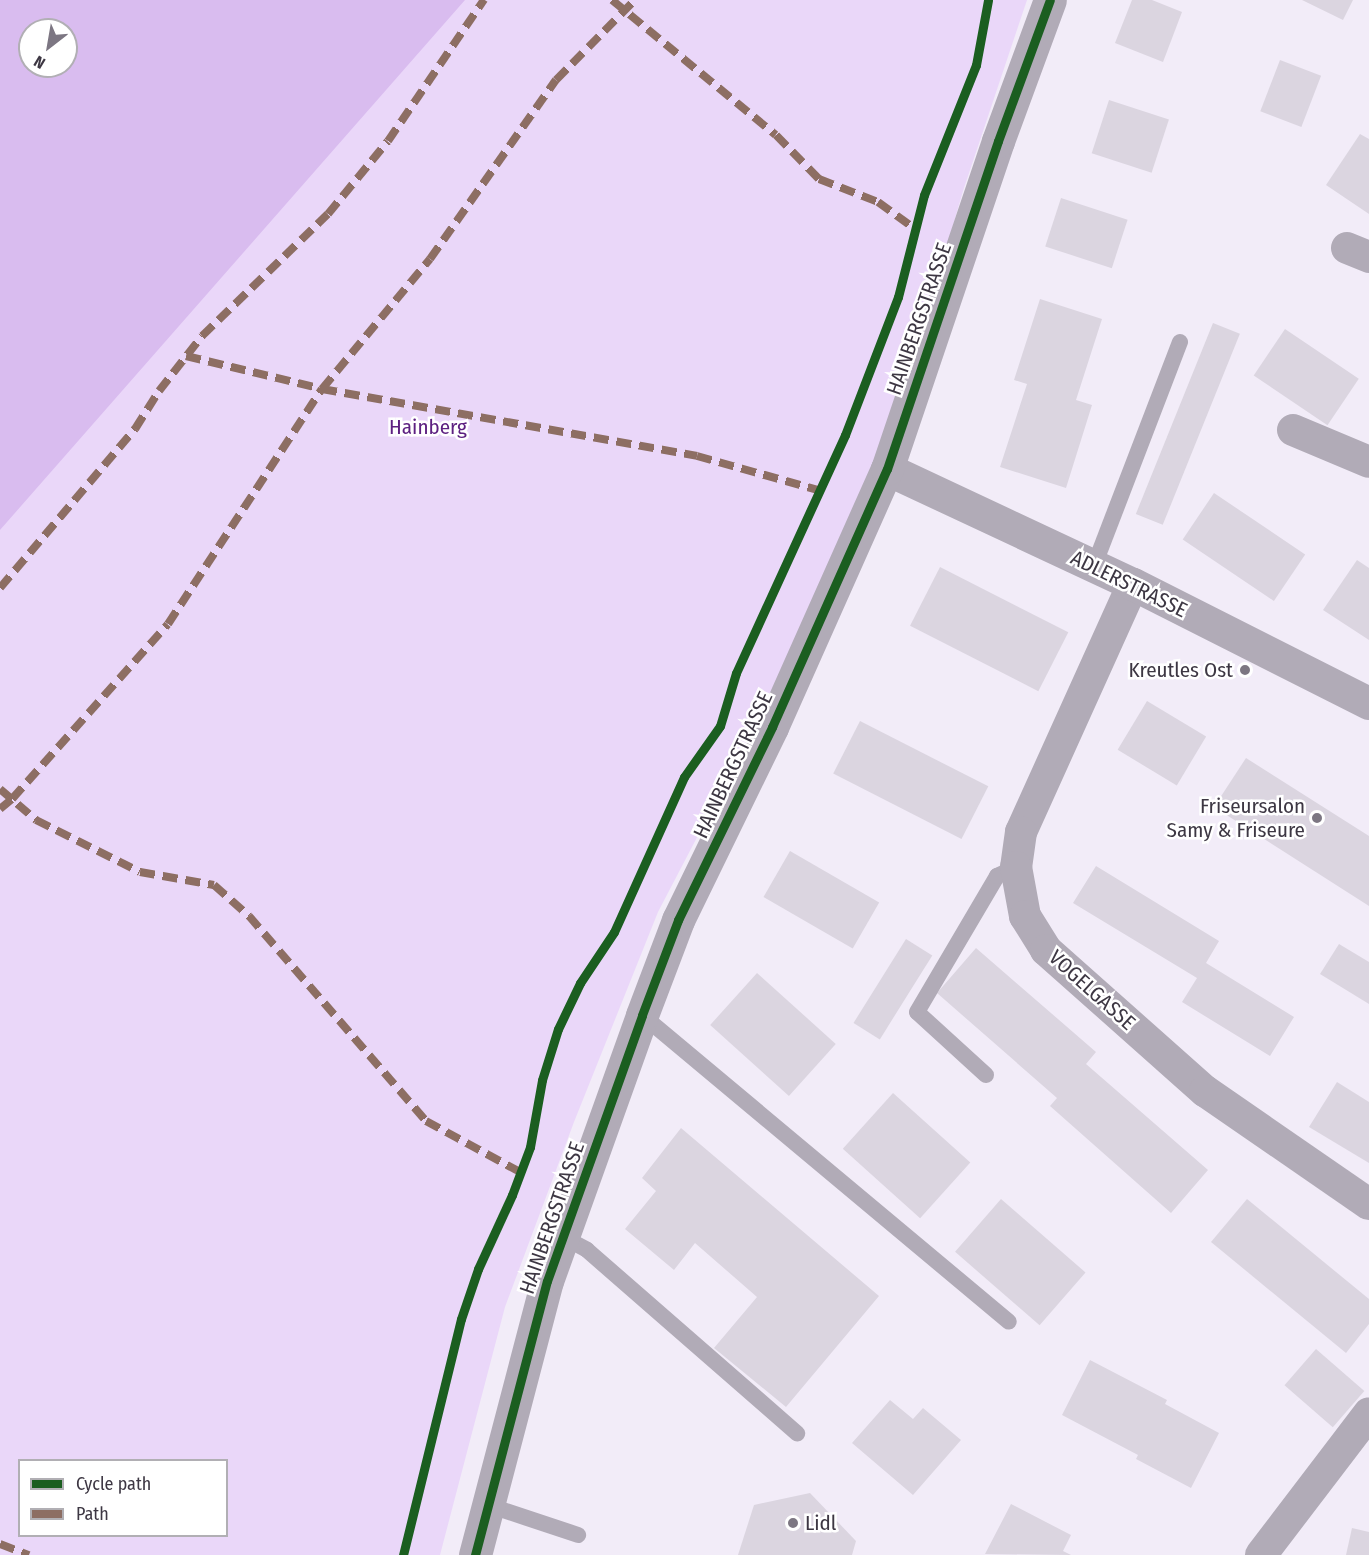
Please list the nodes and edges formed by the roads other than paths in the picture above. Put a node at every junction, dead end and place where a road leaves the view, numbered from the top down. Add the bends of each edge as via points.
1 (1050, 0) edge
2 (1180, 342) dead end
3 (1293, 430) dead end
4 (1369, 462) edge
5 (887, 469) junction
6 (1094, 567) junction
7 (1133, 584) junction
8 (1369, 703) edge
9 (1016, 867) junction
10 (642, 1015) junction
11 (986, 1075) dead end
12 (1369, 1204) edge
13 (563, 1237) junction
14 (1009, 1322) dead end
15 (1369, 1413) edge
16 (797, 1433) dead end
17 (488, 1505) junction
18 (578, 1535) dead end
19 (475, 1555) edge
20 (1261, 1555) edge

1 - 5 street, HAINBERGSTRASSE
2 - 6 lane
3 - 4 street
5 - 6 street, ADLERSTRASSE
5 - 10 street, HAINBERGSTRASSE via 772,727 678,920
6 - 7 street, ADLERSTRASSE
7 - 8 street, ADLERSTRASSE
7 - 9 street, VOGELGASSE via 1021,832
9 - 11 lane via 997,876 917,1012
9 - 12 street, VOGELGASSE via 1025,916 1046,950 1205,1091
10 - 13 street, HAINBERGSTRASSE
10 - 14 lane
13 - 16 lane via 587,1250
13 - 17 street, HAINBERGSTRASSE via 547,1281
15 - 20 street
17 - 18 lane
17 - 19 street, HAINBERGSTRASSE

